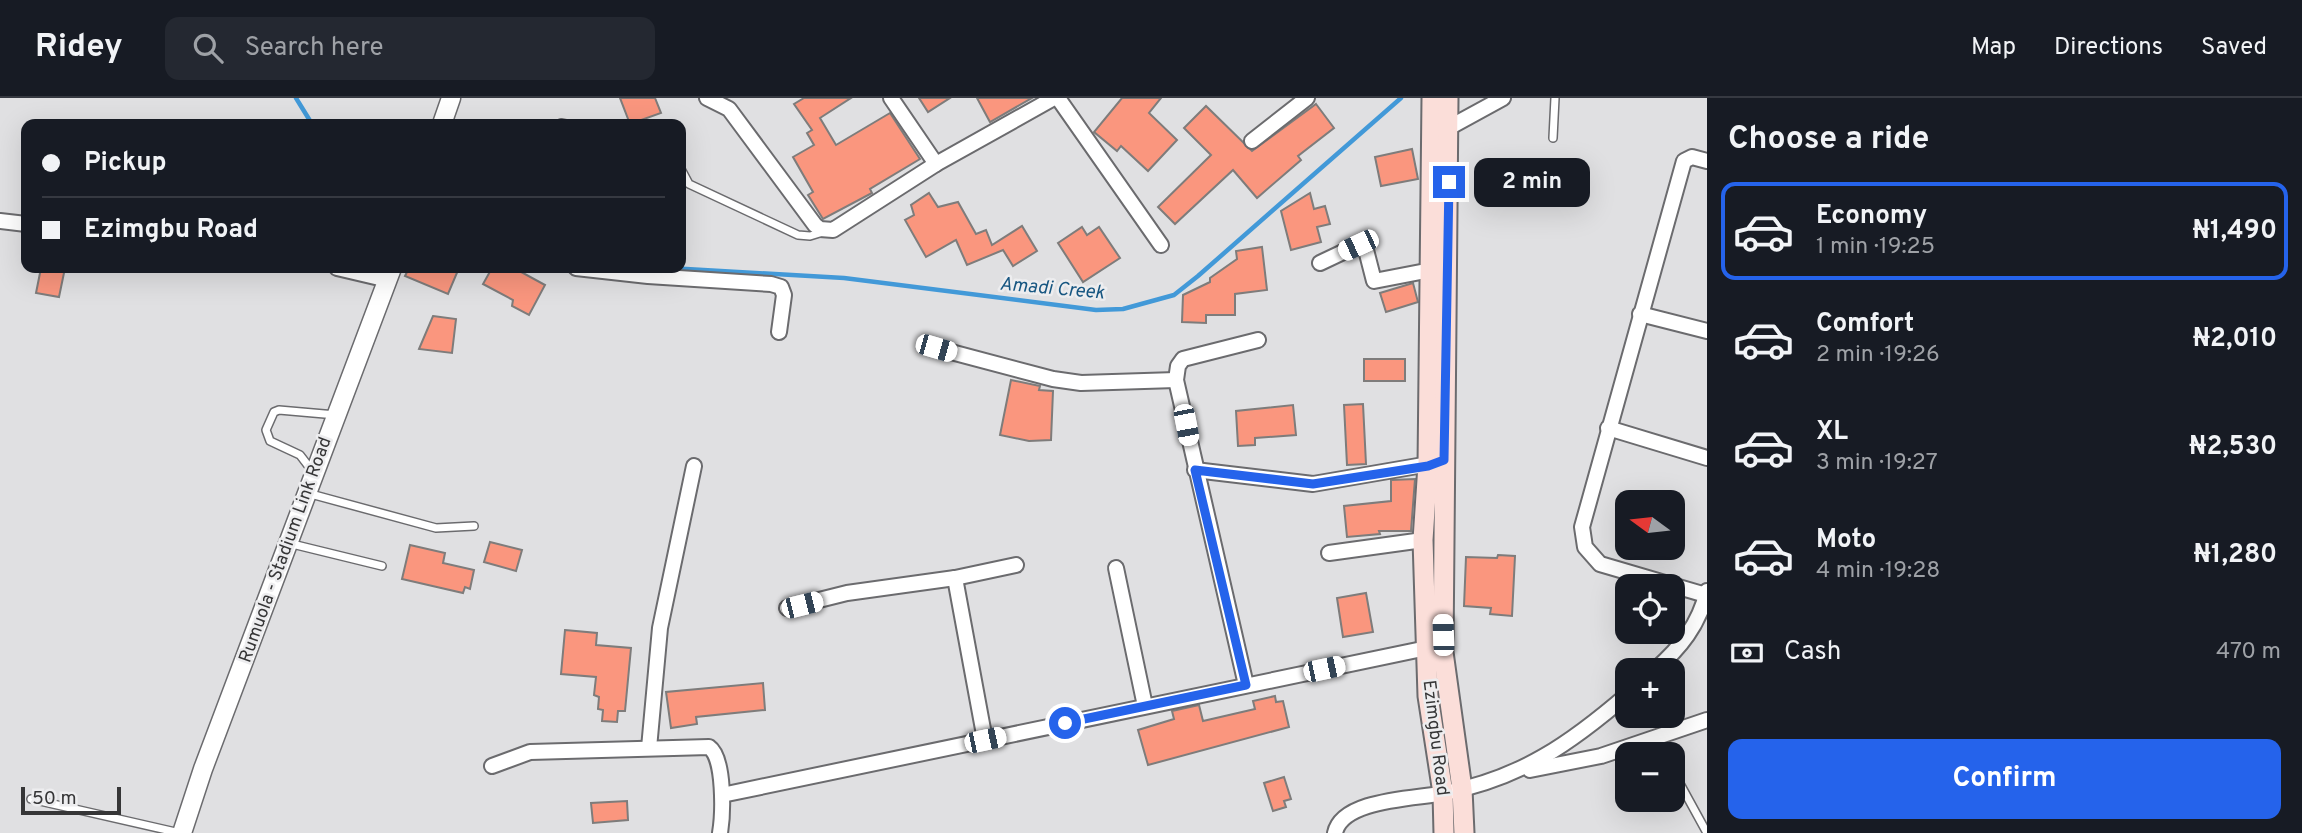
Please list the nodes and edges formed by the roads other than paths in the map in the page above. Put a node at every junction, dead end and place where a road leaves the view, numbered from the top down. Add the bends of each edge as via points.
1 (451, 98) edge
2 (707, 98) edge
3 (891, 98) edge
4 (1056, 98) edge
5 (1307, 98) edge
6 (1432, 98) edge
7 (1448, 98) edge
8 (1503, 98) edge
9 (1555, 98) edge
10 (444, 119) edge
11 (1450, 127) junction
12 (1553, 138) dead end
13 (1252, 141) dead end
14 (1707, 161) edge
15 (936, 164) junction
16 (686, 185) edge
17 (0, 220) edge
18 (21, 223) edge
19 (827, 230) junction
20 (1161, 245) dead end
21 (1320, 263) dead end
22 (1431, 270) junction
23 (621, 273) edge
24 (390, 274) edge
25 (1640, 314) junction
26 (1707, 331) edge
27 (779, 332) dead end
28 (1258, 340) dead end
29 (936, 348) dead end
30 (1176, 380) junction
31 (336, 415) junction
32 (1608, 428) junction
33 (1707, 458) edge
34 (1436, 463) junction
35 (694, 466) dead end
36 (1195, 470) junction
37 (314, 473) junction
38 (307, 493) junction
39 (474, 526) dead end
40 (1423, 540) junction
41 (288, 543) junction
42 (1329, 553) dead end
43 (1016, 565) dead end
44 (382, 566) dead end
45 (1116, 568) dead end
46 (955, 578) junction
47 (1707, 593) edge
48 (787, 608) dead end
49 (1427, 648) junction
50 (1667, 658) edge
51 (1246, 685) junction
52 (1615, 705) edge
53 (1145, 706) junction
54 (1707, 720) edge
55 (1655, 739) junction
56 (985, 740) junction
57 (1657, 742) edge
58 (649, 748) junction
59 (492, 766) dead end
60 (1521, 771) junction
61 (1452, 791) junction
62 (1685, 793) edge
63 (722, 795) junction
64 (31, 799) dead end
65 (181, 833) edge
66 (720, 833) edge
67 (1335, 833) edge
68 (1444, 833) edge
69 (1464, 833) edge
70 (1707, 833) edge

1 - 10 street
2 - 19 street via 729,109 815,225
3 - 15 street
4 - 15 street
4 - 20 street
5 - 13 street
6 - 22 main road, Ezimgbu Road
7 - 11 main road, Ezimgbu Road
8 - 11 street
9 - 12 lane
11 - 34 main road, Ezimgbu Road
14 - 25 street via 1692,157 1684,161
15 - 19 street via 834,230
16 - 19 lane via 798,235
17 - 18 street
21 - 22 street via 1358,245 1365,246 1374,281
22 - 34 main road, Ezimgbu Road
23 - 27 street via 781,287
24 - 31 street, Rumuola - Stadium Link Road
25 - 26 street
25 - 32 street
28 - 30 street via 1183,359
29 - 30 street via 1053,380
30 - 36 street
31 - 37 street, Rumuola - Stadium Link Road
31 - 37 lane via 279,410 266,430 271,441 300,455
32 - 33 street
32 - 47 street via 1583,527 1585,547 1600,564
34 - 36 street via 1313,484
34 - 40 main road, Ezimgbu Road
34 - 61 main road, Ezimgbu Road
35 - 58 street via 662,617
36 - 51 street
37 - 38 street, Rumuola - Stadium Link Road
38 - 39 lane via 436,528
38 - 41 street, Rumuola - Stadium Link Road
40 - 42 street
40 - 49 main road, Ezimgbu Road
41 - 44 lane
41 - 65 street, Rumuola - Stadium Link Road
43 - 46 street
45 - 53 street
46 - 48 street via 847,593
46 - 56 street
47 - 50 street via 1688,637
49 - 51 street
49 - 61 main road, Ezimgbu Road via 1428,696
51 - 53 street
52 - 60 street via 1589,728
53 - 56 street
54 - 55 street
55 - 57 lane
55 - 60 street via 1573,763
56 - 63 street
58 - 59 street via 530,752
58 - 63 street via 709,747 716,759
60 - 61 street
61 - 67 street via 1358,808 1340,818
61 - 68 main road, Ezimgbu Road
61 - 69 main road, Ezimgbu Road
62 - 70 lane
63 - 66 street
64 - 65 lane

